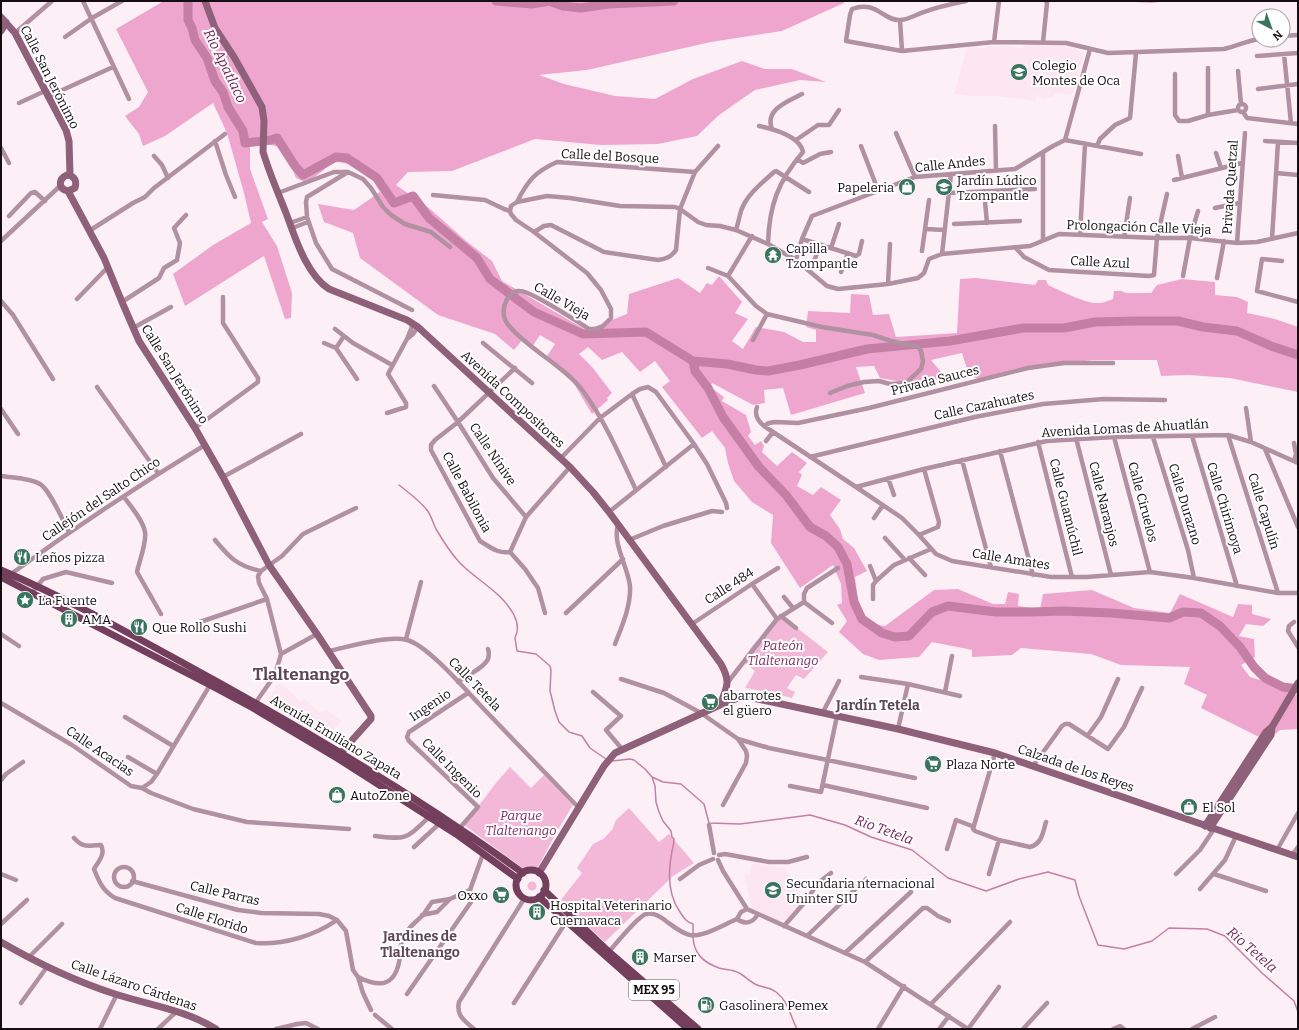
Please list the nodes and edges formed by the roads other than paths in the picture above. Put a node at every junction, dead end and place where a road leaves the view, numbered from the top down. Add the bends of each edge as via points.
1 (52, 1) edge
2 (83, 1) edge
3 (122, 1) edge
4 (205, 1) edge
5 (966, 1) edge
6 (999, 1) edge
7 (1046, 1) edge
8 (92, 18) junction
9 (4, 19) edge
10 (900, 20) junction
11 (1, 31) edge
12 (15, 33) junction
13 (65, 37) dead end
14 (1251, 40) edge
15 (994, 42) junction
16 (1042, 42) junction
17 (1090, 50) junction
18 (902, 51) junction
19 (1136, 53) junction
20 (1298, 53) edge
21 (1284, 54) junction
22 (1257, 56) dead end
23 (113, 67) junction
24 (1208, 68) dead end
25 (1238, 72) dead end
26 (1175, 74) dead end
27 (1298, 84) edge
28 (1287, 85) junction
29 (1258, 89) dead end
30 (46, 94) junction
31 (802, 94) dead end
32 (129, 99) dead end
33 (19, 102) dead end
34 (1241, 104) junction
35 (839, 110) dead end
36 (1238, 110) junction
37 (1243, 112) junction
38 (1208, 115) junction
39 (1291, 123) junction
40 (1298, 124) edge
41 (759, 126) dead end
42 (995, 126) dead end
43 (772, 129) junction
44 (896, 133) dead end
45 (1245, 133) dead end
46 (225, 134) dead end
47 (796, 140) junction
48 (1065, 140) junction
49 (216, 141) junction
50 (1265, 141) dead end
51 (1278, 142) junction
52 (1298, 143) edge
53 (1085, 144) junction
54 (718, 146) dead end
55 (861, 146) dead end
56 (1097, 146) junction
57 (1, 148) edge
58 (831, 152) dead end
59 (1043, 153) junction
60 (1216, 153) dead end
61 (1141, 154) dead end
62 (154, 156) dead end
63 (1178, 156) dead end
64 (797, 159) junction
65 (9, 163) dead end
66 (1242, 164) junction
67 (1221, 168) junction
68 (996, 170) junction
69 (348, 172) junction
70 (695, 172) junction
71 (1276, 173) junction
72 (951, 174) junction
73 (70, 175) junction
74 (1298, 175) edge
75 (785, 177) junction
76 (915, 177) junction
77 (168, 178) junction
78 (1182, 178) junction
79 (1174, 180) dead end
80 (60, 186) junction
81 (1035, 189) dead end
82 (878, 190) junction
83 (984, 191) junction
84 (68, 192) junction
85 (809, 192) dead end
86 (278, 193) junction
87 (950, 193) junction
88 (1167, 194) dead end
89 (433, 195) dead end
90 (235, 197) dead end
91 (1130, 198) dead end
92 (929, 200) dead end
93 (45, 201) junction
94 (517, 202) junction
95 (1239, 203) junction
96 (1215, 208) dead end
97 (680, 209) junction
98 (510, 211) junction
99 (1198, 211) dead end
100 (186, 215) dead end
101 (9, 216) dead end
102 (307, 219) junction
103 (1020, 221) dead end
104 (987, 223) junction
105 (839, 224) dead end
106 (954, 224) dead end
107 (290, 226) junction
108 (926, 229) junction
109 (736, 230) junction
110 (944, 230) junction
111 (89, 231) junction
112 (534, 232) junction
113 (1298, 232) edge
114 (1080, 235) junction
115 (752, 236) junction
116 (1124, 237) junction
117 (1157, 238) junction
118 (1190, 238) junction
119 (802, 239) junction
120 (1272, 239) junction
121 (1, 240) edge
122 (1043, 240) junction
123 (862, 241) dead end
124 (1224, 241) junction
125 (1237, 243) junction
126 (768, 244) junction
127 (820, 244) junction
128 (890, 244) dead end
129 (450, 247) dead end
130 (831, 248) junction
131 (1016, 248) junction
132 (922, 251) dead end
133 (848, 253) junction
134 (942, 254) junction
135 (796, 260) junction
136 (1282, 261) dead end
137 (813, 266) dead end
138 (108, 267) junction
139 (708, 268) dead end
140 (841, 272) dead end
141 (728, 276) junction
142 (1183, 276) dead end
143 (1217, 278) dead end
144 (888, 284) junction
145 (223, 297) dead end
146 (77, 299) dead end
147 (1, 301) edge
148 (122, 302) junction
149 (1298, 302) edge
150 (171, 307) dead end
151 (412, 310) dead end
152 (767, 314) junction
153 (416, 325) junction
154 (133, 328) junction
155 (335, 329) dead end
156 (344, 336) junction
157 (753, 340) dead end
158 (482, 342) dead end
159 (324, 343) dead end
160 (336, 348) junction
161 (1113, 363) dead end
162 (392, 365) junction
163 (515, 368) junction
164 (53, 379) dead end
165 (357, 379) dead end
166 (532, 383) dead end
167 (434, 386) dead end
168 (97, 387) dead end
169 (490, 393) junction
170 (830, 393) dead end
171 (632, 394) junction
172 (1165, 400) dead end
173 (757, 407) dead end
174 (1246, 408) dead end
175 (1, 409) edge
176 (387, 413) dead end
177 (600, 418) junction
178 (458, 422) junction
179 (764, 426) junction
180 (195, 428) junction
181 (773, 432) junction
182 (18, 434) dead end
183 (302, 434) dead end
184 (1228, 435) junction
185 (1153, 436) junction
186 (1192, 436) junction
187 (1114, 437) junction
188 (1076, 438) junction
189 (766, 441) dead end
190 (1038, 442) junction
191 (1251, 442) junction
192 (694, 444) junction
193 (1294, 444) dead end
194 (205, 445) junction
195 (1265, 449) junction
196 (1000, 451) junction
197 (810, 457) junction
198 (560, 458) junction
199 (962, 460) junction
200 (1296, 462) edge
201 (570, 467) junction
202 (666, 467) junction
203 (924, 469) junction
204 (158, 473) junction
205 (1, 476) edge
206 (224, 477) junction
207 (888, 478) junction
208 (856, 486) junction
209 (636, 490) junction
210 (894, 495) dead end
211 (124, 497) junction
212 (882, 505) junction
213 (356, 508) dead end
214 (727, 508) dead end
215 (609, 512) junction
216 (722, 512) dead end
217 (526, 517) junction
218 (874, 518) dead end
219 (618, 525) junction
220 (1298, 527) edge
221 (69, 532) junction
222 (919, 535) junction
223 (885, 538) dead end
224 (215, 540) dead end
225 (629, 540) junction
226 (930, 549) junction
227 (510, 552) junction
228 (623, 559) junction
229 (907, 559) junction
230 (270, 565) junction
231 (870, 566) dead end
232 (991, 566) junction
233 (778, 568) dead end
234 (838, 568) dead end
235 (1, 570) edge
236 (260, 571) junction
237 (1150, 572) junction
238 (11, 574) junction
239 (925, 574) dead end
240 (1033, 575) junction
241 (1111, 575) junction
242 (1, 577) edge
243 (1072, 577) junction
244 (1194, 578) junction
245 (876, 581) junction
246 (421, 582) dead end
247 (112, 583) dead end
248 (752, 584) junction
249 (37, 586) junction
250 (1237, 586) junction
251 (32, 593) junction
252 (1278, 593) junction
253 (1298, 593) edge
254 (784, 597) dead end
255 (267, 599) junction
256 (874, 599) dead end
257 (804, 602) junction
258 (793, 608) junction
259 (545, 613) dead end
260 (566, 613) dead end
261 (161, 614) dead end
262 (779, 617) junction
263 (200, 622) dead end
264 (1294, 622) dead end
265 (832, 623) dead end
266 (692, 624) junction
267 (796, 628) dead end
268 (1, 634) edge
269 (317, 634) junction
270 (132, 635) junction
271 (406, 639) junction
272 (129, 643) junction
273 (615, 644) dead end
274 (19, 646) dead end
275 (1298, 647) edge
276 (488, 649) dead end
277 (329, 651) junction
278 (281, 654) junction
279 (952, 656) dead end
280 (861, 677) dead end
281 (622, 679) dead end
282 (1118, 679) dead end
283 (839, 681) dead end
284 (458, 682) junction
285 (728, 682) junction
286 (908, 684) junction
287 (1298, 684) edge
288 (210, 685) junction
289 (1142, 688) dead end
290 (725, 690) junction
291 (468, 692) junction
292 (593, 692) dead end
293 (945, 692) junction
294 (960, 696) dead end
295 (738, 698) junction
296 (256, 702) junction
297 (1, 703) edge
298 (720, 705) junction
299 (700, 712) junction
300 (823, 712) junction
301 (837, 716) junction
302 (125, 717) dead end
303 (898, 729) junction
304 (1088, 736) junction
305 (407, 737) joint
306 (738, 739) junction
307 (173, 746) junction
308 (619, 750) junction
309 (995, 752) junction
310 (339, 756) junction
311 (128, 757) dead end
312 (828, 760) junction
313 (23, 762) dead end
314 (1033, 766) junction
315 (157, 774) junction
316 (915, 778) dead end
317 (1, 780) edge
318 (823, 785) junction
319 (790, 786) dead end
320 (142, 788) junction
321 (723, 805) dead end
322 (578, 807) junction
323 (927, 808) dead end
324 (1298, 813) edge
325 (429, 817) junction
326 (1046, 822) dead end
327 (439, 824) junction
328 (710, 825) dead end
329 (972, 826) junction
330 (1210, 827) junction
331 (349, 828) dead end
332 (458, 831) junction
333 (375, 836) dead end
334 (1236, 836) junction
335 (74, 838) dead end
336 (1000, 840) junction
337 (414, 847) dead end
338 (1298, 847) edge
339 (947, 849) dead end
340 (1277, 850) junction
341 (483, 854) junction
342 (1295, 856) edge
343 (716, 857) junction
344 (807, 857) dead end
345 (523, 873) junction
346 (539, 873) junction
347 (831, 873) dead end
348 (1, 874) edge
349 (989, 874) dead end
350 (1176, 874) dead end
351 (1214, 874) junction
352 (518, 879) junction
353 (680, 879) dead end
354 (866, 879) dead end
355 (16, 880) dead end
356 (132, 881) junction
357 (470, 890) junction
358 (544, 890) junction
359 (1200, 890) dead end
360 (1266, 891) dead end
361 (911, 892) dead end
362 (539, 897) junction
363 (450, 899) junction
364 (524, 899) junction
365 (27, 900) dead end
366 (747, 909) junction
367 (758, 914) junction
368 (422, 915) junction
369 (337, 920) junction
370 (737, 920) junction
371 (949, 921) dead end
372 (566, 922) junction
373 (1010, 922) dead end
374 (1, 924) edge
375 (62, 924) dead end
376 (784, 926) junction
377 (807, 936) junction
378 (2, 944) edge
379 (845, 953) junction
380 (607, 954) junction
381 (29, 957) junction
382 (865, 962) junction
383 (47, 966) junction
384 (358, 977) junction
385 (904, 986) junction
386 (999, 987) dead end
387 (117, 994) junction
388 (407, 994) dead end
389 (21, 1003) dead end
390 (514, 1003) dead end
391 (931, 1004) junction
392 (1047, 1004) dead end
393 (371, 1010) dead end
394 (176, 1012) junction
395 (673, 1012) junction
396 (375, 1015) dead end
397 (949, 1016) junction
398 (1215, 1017) dead end
399 (100, 1029) edge
400 (158, 1029) edge
401 (216, 1029) edge
402 (276, 1029) edge
403 (318, 1029) edge
404 (392, 1029) edge
405 (474, 1029) edge
406 (688, 1029) edge
407 (697, 1029) edge
408 (878, 1029) edge
409 (939, 1029) edge
410 (968, 1029) edge
411 (1023, 1029) edge
412 (1113, 1029) edge
413 (1124, 1029) edge
414 (1192, 1029) edge

1 - 12 street
2 - 8 street
3 - 8 street
4 - 86 street, Avenida Compositores via 215,28 259,101 263,114 263,152
5 - 10 street
6 - 15 street
7 - 16 street
8 - 13 street
8 - 23 street
9 - 11 street
9 - 12 street, Calle San Jerónimo
10 - 18 street
10 - 18 street via 891,18 872,6 859,6 852,9 846,41
12 - 30 street, Calle San Jerónimo
14 - 19 street via 1224,49
15 - 16 street
15 - 18 street
16 - 17 street via 1066,43
17 - 19 street
17 - 48 street
19 - 56 street via 1130,118 1115,125 1100,139
20 - 21 street
21 - 22 street
21 - 28 street
23 - 30 street
23 - 32 street
24 - 38 street
25 - 34 street
26 - 38 street via 1176,119 1184,121
27 - 28 street
28 - 29 street
28 - 39 street
30 - 33 street
30 - 73 street, Calle San Jerónimo via 66,130
31 - 43 street via 776,108 771,116
34 - 36 street
34 - 37 street via 1246,109
35 - 47 street via 829,125 818,125
36 - 37 street
36 - 38 street
37 - 39 street via 1247,118
39 - 40 street
41 - 43 street
42 - 68 street
43 - 47 street
44 - 76 street
45 - 66 street, Privada Quetzal
46 - 49 street
47 - 64 street via 804,152
48 - 53 street
48 - 59 street, Calle Andes
49 - 77 street
49 - 90 street
50 - 51 street
51 - 52 street
51 - 71 street
53 - 56 street
53 - 114 street
54 - 70 street
55 - 82 street
56 - 61 street
57 - 65 street
58 - 64 street via 820,154 803,163
59 - 68 street, Calle Andes via 1015,169
59 - 122 street
60 - 67 street
62 - 77 street
63 - 78 street
64 - 75 street
66 - 67 street
66 - 95 street, Privada Quetzal
67 - 78 street
68 - 72 street, Calle Andes
69 - 86 street via 334,172
69 - 102 street via 307,197
69 - 129 street via 363,180 382,207 391,215 405,224 432,232
70 - 94 street, Calle del Bosque via 557,162 543,168 534,176 523,189
70 - 97 street
71 - 74 street
71 - 120 street
72 - 76 street, Calle Andes
72 - 87 street
73 - 80 street via 62,178
73 - 84 street, Calle San Jerónimo via 76,180 76,184 75,188
75 - 85 street
75 - 109 street via 775,171 759,185 741,211
75 - 126 street via 776,194 769,223
76 - 82 street, Calle Andes
77 - 111 street via 145,197
78 - 79 street
80 - 84 street, Calle San Jerónimo
80 - 93 street
81 - 83 street
82 - 119 street, Calle Andes via 812,216
83 - 87 street
83 - 104 street
84 - 111 street, Calle San Jerónimo
86 - 107 street, Avenida Compositores
87 - 110 street
88 - 117 street
89 - 98 street via 485,200
91 - 116 street
92 - 108 street
93 - 101 street via 35,192 31,193
93 - 121 street
94 - 97 street via 547,196 620,206
94 - 98 street via 511,206
95 - 96 street
95 - 125 street, Privada Quetzal
97 - 109 street via 706,225
97 - 112 street via 676,250 672,256 658,260 604,252 552,226 544,226
98 - 112 street, Calle Vieja via 516,220
99 - 118 street
100 - 148 street via 174,228 180,243 176,260 164,268 159,278
102 - 107 street
102 - 151 street via 316,243 332,269
103 - 104 street
104 - 106 street
105 - 130 street
107 - 153 street, Avenida Compositores via 304,258 324,286
108 - 110 street
108 - 132 street
109 - 115 street
110 - 134 street
111 - 138 street, Calle San Jerónimo
112 - 177 street, Calle Vieja via 589,276 601,290 610,307 611,318 602,327 589,329 522,291 513,292 507,300 504,319 521,339 568,375
113 - 120 street, Prolongación Calle Vieja
114 - 116 street, Prolongación Calle Vieja
114 - 122 street, Prolongación Calle Vieja via 1059,234
115 - 126 street
115 - 141 street
116 - 117 street, Prolongación Calle Vieja
117 - 118 street, Prolongación Calle Vieja
117 - 131 street, Calle Azul via 1155,272 1149,276 1049,270 1024,257
118 - 124 street, Prolongación Calle Vieja
118 - 142 street
119 - 127 street
119 - 135 street, Calle Andes
120 - 125 street, Prolongación Calle Vieja
122 - 131 street, Prolongación Calle Vieja via 1030,246
123 - 133 street via 858,255
124 - 125 street, Prolongación Calle Vieja
124 - 143 street
126 - 135 street
127 - 130 street
127 - 137 street
128 - 144 street
130 - 133 street
131 - 134 street, Prolongación Calle Vieja
133 - 140 street
134 - 144 street via 930,259 920,277
135 - 144 street via 827,286 842,289
136 - 149 street via 1262,259 1257,290
138 - 146 street
138 - 148 street, Calle San Jerónimo
139 - 141 street
141 - 152 street
145 - 180 street via 223,323 258,378 258,382
147 - 164 street via 13,315
148 - 154 street, Calle San Jerónimo
150 - 154 street
152 - 157 street
152 - 170 street via 822,328 864,333 913,345 921,351 921,369 906,383 864,382
153 - 162 street
153 - 169 street, Avenida Compositores
154 - 180 street, Calle San Jerónimo
155 - 156 street
156 - 160 street
156 - 162 street
158 - 163 street
159 - 160 street
160 - 165 street
161 - 179 street, Privada Sauces via 1028,368 869,408 798,423 775,422
162 - 176 street via 388,374 406,407
163 - 166 street
163 - 169 street
167 - 178 street, Calle Nínive
168 - 204 street
169 - 178 street
169 - 198 street, Avenida Compositores
171 - 177 street
171 - 192 street via 648,387 652,389
171 - 202 street
172 - 197 street, Calle Cazahuates via 1104,399 1043,404 975,417
173 - 179 street via 757,418
174 - 191 street
175 - 182 street
177 - 198 street
177 - 209 street, Calle Vieja
178 - 217 street, Calle Nínive via 493,478
178 - 227 street, Calle Babilonia via 435,440 431,445 432,450 480,541 494,550
179 - 181 street, Calle Amates
180 - 194 street, Calle San Jerónimo
181 - 189 street
181 - 197 street, Calle Amates
183 - 206 street
184 - 186 street, Avenida Lomas de Ahuatlán
184 - 191 street, Avenida Lomas de Ahuatlán
184 - 252 street, Calle Capulín
185 - 186 street, Avenida Lomas de Ahuatlán
185 - 187 street, Avenida Lomas de Ahuatlán
185 - 244 street, Calle Durazno via 1188,550
186 - 250 street, Calle Chirimoya
187 - 188 street, Avenida Lomas de Ahuatlán
187 - 237 street, Calle Ciruelos
188 - 190 street, Avenida Lomas de Ahuatlán
188 - 241 street, Calle Naranjos
190 - 196 street, Avenida Lomas de Ahuatlán
190 - 243 street, Calle Guamúchil
191 - 195 street, Avenida Lomas de Ahuatlán
192 - 202 street
192 - 214 street via 710,470
193 - 200 street
194 - 204 street, Callejón del Salto Chico
194 - 206 street, Calle San Jerónimo
195 - 200 street, Avenida Lomas de Ahuatlán
195 - 220 street
196 - 199 street, Avenida Lomas de Ahuatlán
196 - 240 street
197 - 208 street, Calle Amates
198 - 201 street, Avenida Compositores
199 - 203 street, Avenida Lomas de Ahuatlán
199 - 232 street
201 - 215 street, Avenida Compositores
201 - 217 street
202 - 209 street
203 - 207 street, Avenida Lomas de Ahuatlán
203 - 222 street via 939,522 938,527
204 - 211 street, Callejón del Salto Chico
205 - 221 street via 42,486 48,492
206 - 230 street, Calle San Jerónimo
207 - 208 street, Avenida Lomas de Ahuatlán
207 - 210 street
208 - 212 street, Calle Amates
209 - 215 street
211 - 221 street, Callejón del Salto Chico
211 - 261 street via 146,532 137,572
212 - 218 street
212 - 222 street, Calle Amates via 902,518
213 - 230 street via 303,534
215 - 219 street, Avenida Compositores
216 - 225 street via 712,511
217 - 227 street
219 - 225 street, Avenida Compositores
219 - 228 street via 616,536
221 - 238 street, Callejón del Salto Chico
222 - 226 street, Calle Amates
223 - 229 street
224 - 236 street via 234,561
225 - 266 street, Avenida Compositores
226 - 229 street
226 - 232 street, Calle Amates via 942,558 952,561
227 - 259 street via 538,588
228 - 260 street
228 - 273 street via 630,587 626,615
229 - 239 street
229 - 245 street via 894,565
230 - 236 street
230 - 269 street, Calle San Jerónimo
231 - 245 street
232 - 240 street, Calle Amates
233 - 248 street, Calle 484
234 - 257 street via 807,588
235 - 238 main road, Avenida Emiliano Zapata
236 - 255 street via 258,583
237 - 241 street, Calle Amates
237 - 244 street, Calle Amates
238 - 249 main road, Avenida Emiliano Zapata
240 - 243 street, Calle Amates
241 - 243 street, Calle Amates
242 - 251 main road, Avenida Emiliano Zapata
244 - 250 street, Calle Amates
245 - 256 street via 872,590
246 - 271 street
247 - 249 street via 66,572 46,578
248 - 262 street
248 - 266 street, Calle 484
249 - 251 street
249 - 270 main road, Avenida Emiliano Zapata
250 - 252 street, Calle Amates
251 - 272 main road, Avenida Emiliano Zapata
252 - 253 street, Calle Amates
254 - 258 street
255 - 263 street
255 - 278 street
257 - 258 street
257 - 265 street
258 - 262 street
262 - 267 street
262 - 285 street
264 - 275 street via 1288,631
266 - 285 street, Avenida Compositores via 721,664
268 - 274 street
269 - 277 street, Calle San Jerónimo
269 - 278 street
270 - 272 main road
270 - 296 main road, Avenida Emiliano Zapata
271 - 277 street via 388,639
271 - 284 street, Calle Tetela via 429,653
272 - 288 main road, Avenida Emiliano Zapata
276 - 284 street via 487,662
277 - 310 street, Calle San Jerónimo via 371,716
278 - 296 street via 275,675
279 - 293 street
280 - 286 street
281 - 299 street via 664,692
282 - 304 street via 1101,717
283 - 300 street
284 - 291 street, Calle Tetela
285 - 290 street
286 - 293 street
286 - 303 street
287 - 330 street via 1272,727 1271,735
288 - 307 street, Calle Acacias
288 - 310 main road, Avenida Emiliano Zapata
289 - 304 street via 1124,727 1108,749
290 - 295 street via 730,697
290 - 298 street
291 - 305 street, Ingenio via 409,732
291 - 322 street, Calle Tetela
292 - 308 street via 621,716 606,730
293 - 294 street
295 - 298 street, Calzada de los Reyes
295 - 300 street, Calzada de los Reyes via 753,698
296 - 310 main road, Avenida Emiliano Zapata
297 - 320 street, Calle Acacias via 72,745 131,786
298 - 299 street, Calzada de los Reyes
299 - 306 street
299 - 308 street, Calzada de los Reyes
300 - 301 street, Calzada de los Reyes
301 - 303 street, Calzada de los Reyes
301 - 312 street
302 - 307 street
303 - 309 street, Calzada de los Reyes
304 - 314 street via 1065,724
305 - 332 street, Calle Ingenio via 409,742 478,807
306 - 312 street
306 - 321 street via 746,751 746,763
307 - 315 street, Calle Acacias
308 - 322 street, Calzada de los Reyes via 604,766
309 - 314 street, Calzada de los Reyes
309 - 329 street
310 - 325 main road, Avenida Emiliano Zapata
310 - 332 main road, Avenida Emiliano Zapata
311 - 315 street
312 - 316 street
312 - 318 street
313 - 317 street
314 - 330 street, Calzada de los Reyes
315 - 320 street, Calle Acacias
318 - 319 street via 821,792
318 - 323 street
320 - 331 street via 193,809 247,822
322 - 346 street, Calzada de los Reyes
324 - 340 street
325 - 327 main road, Avenida Emiliano Zapata
325 - 333 street via 403,838
326 - 336 street via 1040,842 1036,846 1030,848
327 - 332 main road, Avenida Emiliano Zapata
327 - 337 street
328 - 343 street
329 - 336 street via 975,831
329 - 339 street via 956,820
330 - 334 street, Calzada de los Reyes
330 - 350 street via 1200,850
332 - 341 main road, Avenida Emiliano Zapata
332 - 345 main road, Avenida Emiliano Zapata
334 - 340 street, Calzada de los Reyes
334 - 351 street via 1226,860
335 - 369 street, Calle Florido via 85,846 101,845 102,855 94,869 99,882 107,893 115,898 256,943 270,944 312,934
336 - 349 street
338 - 342 street
340 - 342 street, Calzada de los Reyes
341 - 352 main road, Avenida Emiliano Zapata
341 - 357 street
343 - 344 street via 732,854 769,862 788,862
343 - 353 street
343 - 366 street via 722,871
345 - 346 main road
345 - 352 main road
346 - 358 main road via 544,881
347 - 376 street via 818,883
348 - 355 street
351 - 359 street
351 - 360 street
352 - 364 main road via 518,894
354 - 377 street
356 - 356 street via 133,875 127,868 121,868 114,874 114,881 119,886 128,886
356 - 369 street, Calle Parras via 238,910 319,914
357 - 363 street
357 - 388 street via 471,902
358 - 362 main road
358 - 380 main road, MEX 95
361 - 379 street
362 - 364 main road via 534,900
362 - 372 main road, MEX 95
363 - 368 street via 437,912
363 - 368 street via 432,902
364 - 405 street via 459,1002 461,1018
365 - 374 street
366 - 367 street
366 - 370 street via 741,912
367 - 370 street via 751,922
367 - 376 street
368 - 384 street via 409,927 402,940 394,976 376,984
369 - 384 street via 346,931 353,970
370 - 380 street via 703,934 690,935 662,918 645,914
371 - 382 street via 923,908
372 - 380 main road, MEX 95
372 - 390 street
373 - 391 street
375 - 381 street
376 - 377 street
377 - 379 street
378 - 381 street, Calle Lázaro Cárdenas
379 - 382 street
380 - 395 main road, MEX 95
381 - 383 street, Calle Lázaro Cárdenas
382 - 385 street
383 - 387 street, Calle Lázaro Cárdenas
383 - 389 street
384 - 393 street
385 - 391 street
385 - 408 street
386 - 410 street
387 - 394 street, Calle Lázaro Cárdenas
387 - 399 street
391 - 397 street
392 - 411 street
394 - 400 street
394 - 401 street, Calle Lázaro Cárdenas via 192,1016
395 - 406 main road, MEX 95
395 - 407 main road, MEX 95
396 - 404 street
397 - 409 street
397 - 410 street
398 - 414 street
402 - 403 street via 306,1023
412 - 413 street via 1120,1026

